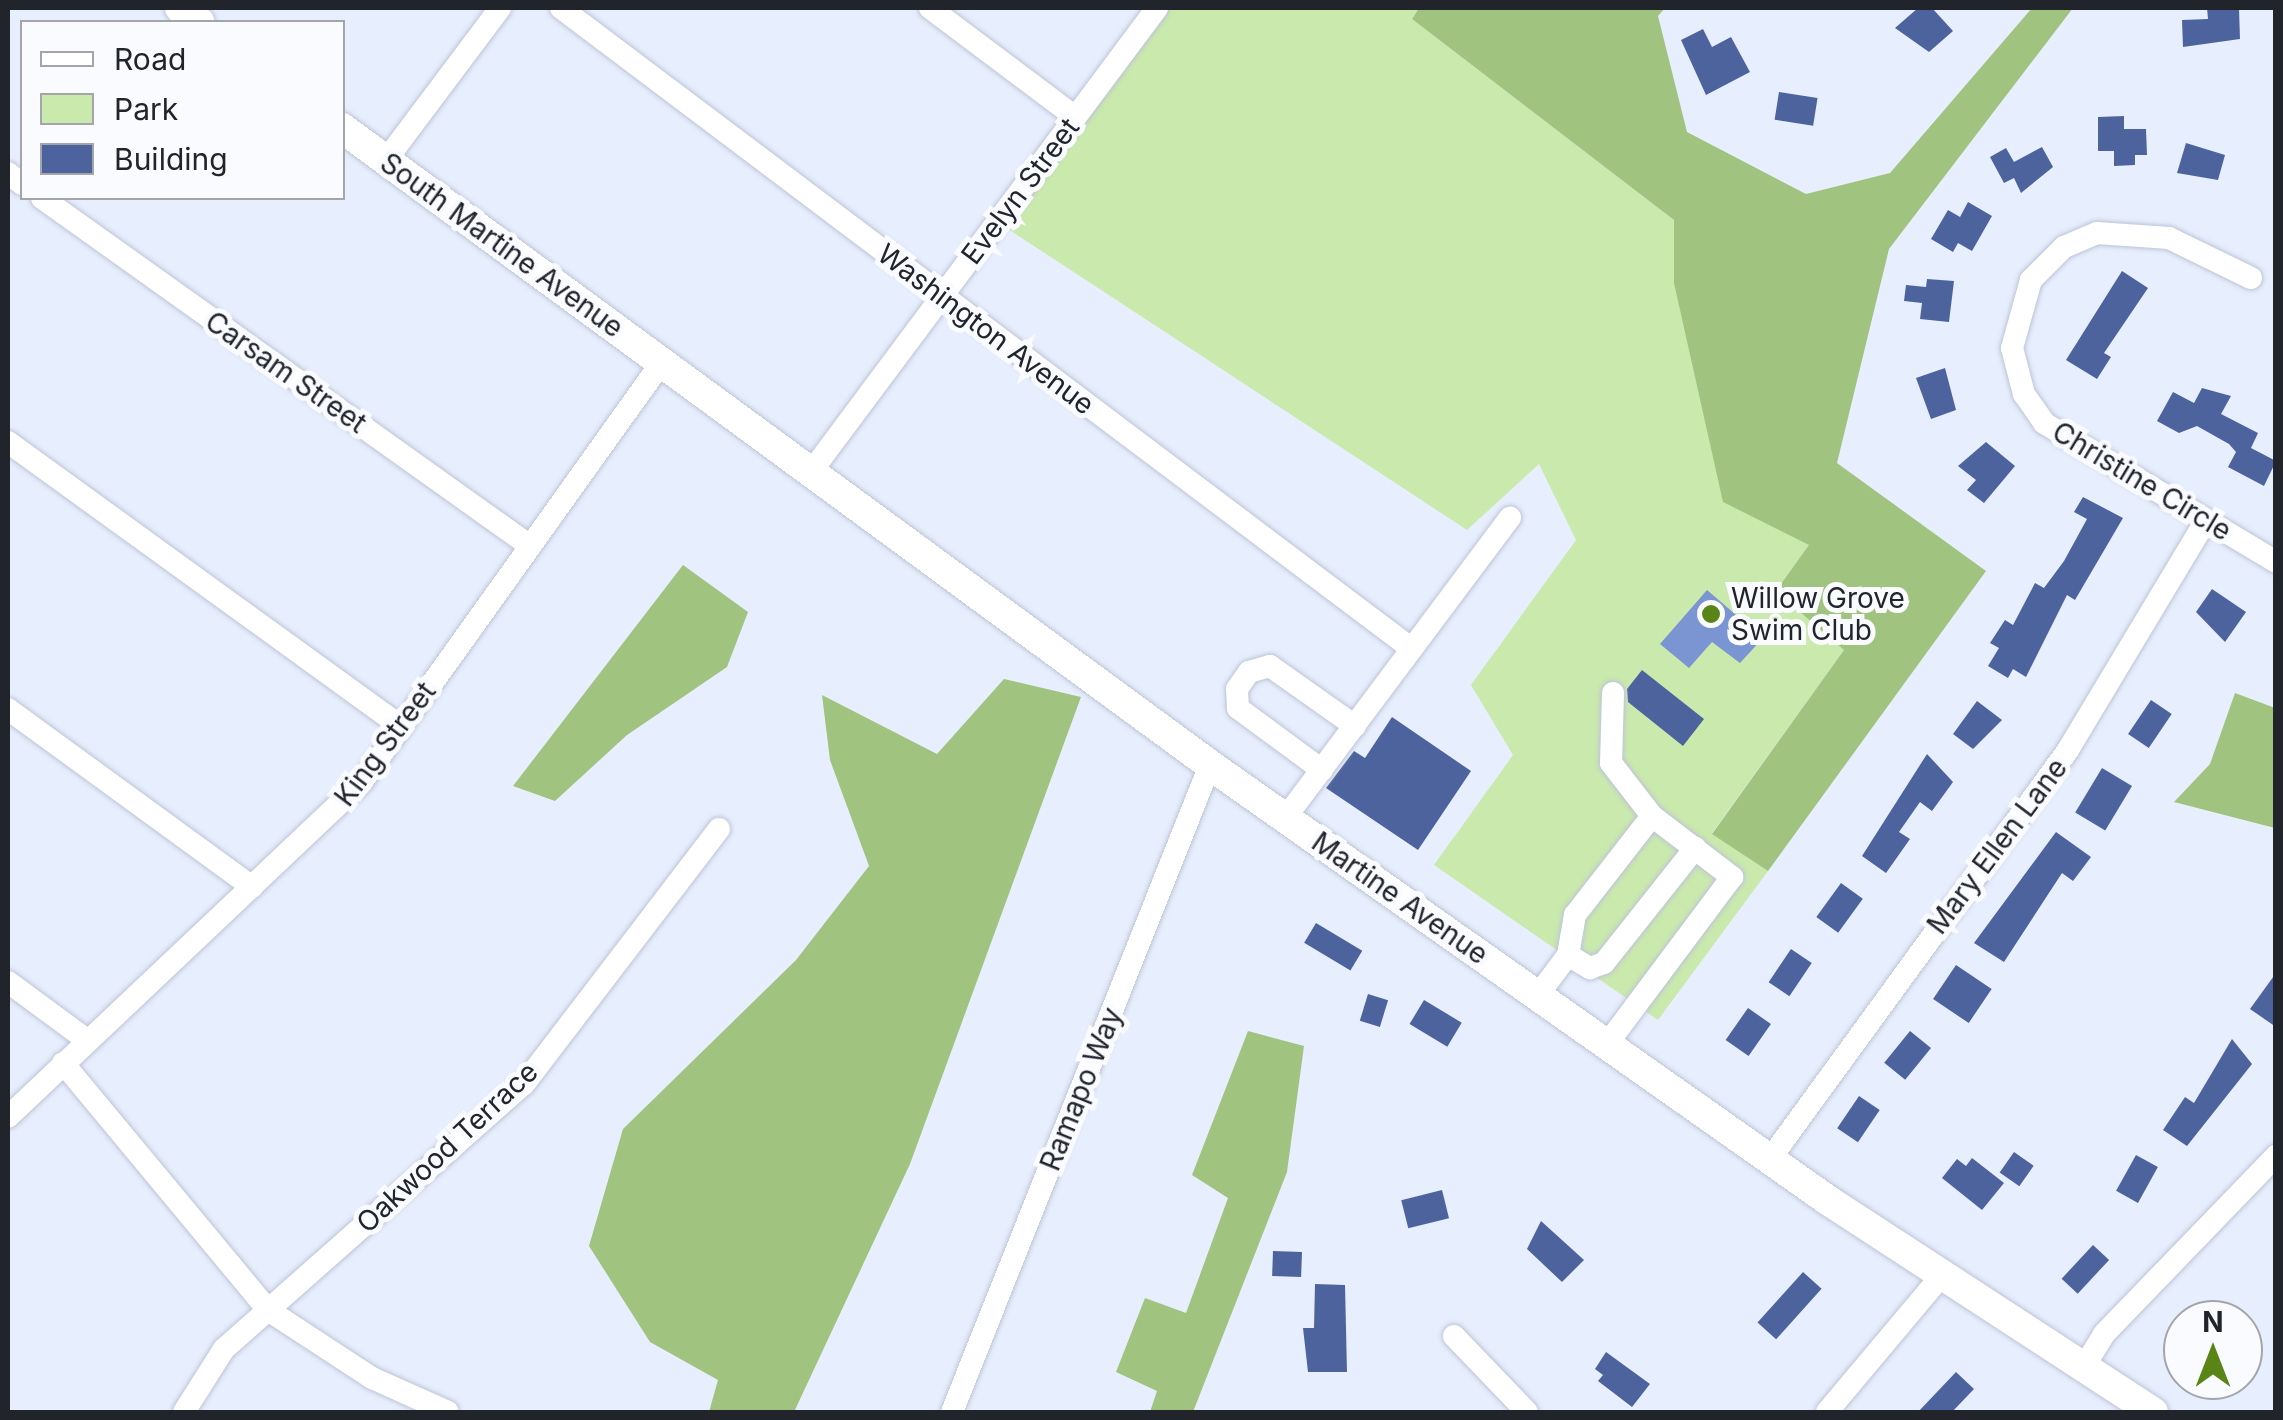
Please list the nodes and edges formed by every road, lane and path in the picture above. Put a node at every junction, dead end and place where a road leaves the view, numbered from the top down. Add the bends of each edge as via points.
1 (500, 8) edge
2 (561, 8) edge
3 (930, 8) edge
4 (1157, 8) edge
5 (1075, 117) junction
6 (345, 130) edge
7 (386, 160) junction
8 (45, 200) edge
9 (2251, 278) dead end
10 (942, 296) junction
11 (662, 362) junction
12 (8, 442) edge
13 (811, 472) junction
14 (1510, 518) dead end
15 (2206, 520) junction
16 (530, 546) junction
17 (2276, 562) edge
18 (1412, 649) junction
19 (1613, 693) dead end
20 (8, 709) edge
21 (401, 726) junction
22 (1355, 726) junction
23 (1210, 765) junction
24 (1322, 770) junction
25 (1652, 816) junction
26 (1286, 818) junction
27 (719, 828) dead end
28 (1695, 848) junction
29 (252, 887) junction
30 (1568, 955) junction
31 (8, 982) edge
32 (1538, 995) junction
33 (87, 1040) junction
34 (1607, 1044) junction
35 (62, 1064) junction
36 (8, 1117) edge
37 (2276, 1156) edge
38 (1770, 1159) junction
39 (1942, 1275) junction
40 (268, 1310) junction
41 (1454, 1336) dead end
42 (2083, 1368) junction
43 (184, 1412) edge
44 (448, 1412) edge
45 (952, 1412) edge
46 (1527, 1412) edge
47 (1828, 1412) edge
48 (2153, 1412) edge

1 - 7 street
2 - 10 street, Washington Avenue
3 - 5 street
4 - 5 street, Evelyn Street
5 - 10 street, Evelyn Street
6 - 7 main road, South Martine Avenue
7 - 11 main road, South Martine Avenue
8 - 16 street, Carsam Street
9 - 15 street, Christine Circle via 2169,238 2097,233 2046,262 2013,324 2016,372 2044,423
10 - 13 street, Evelyn Street
10 - 18 street, Washington Avenue
11 - 13 main road, Martine Avenue
11 - 16 street, King Street
12 - 21 street
13 - 23 main road, Martine Avenue
14 - 18 street
15 - 17 street, Christine Circle
15 - 38 street, Mary Ellen Lane via 2068,750
16 - 21 street, King Street
18 - 22 street
19 - 25 street via 1611,763
20 - 29 street
21 - 29 street, King Street via 328,819
22 - 24 street
22 - 24 street via 1270,666 1250,672 1236,689 1238,708
23 - 26 main road, Martine Avenue
23 - 45 street, Ramapo Way
24 - 26 street
25 - 28 street
25 - 30 street via 1575,914
26 - 32 main road, Martine Avenue
27 - 40 street, Oakwood Terrace via 524,1084
28 - 30 street via 1604,963 1590,968
28 - 34 street via 1732,877
29 - 33 street, King Street
30 - 32 street
31 - 33 street
32 - 34 main road, Martine Avenue
33 - 35 street, King Street
34 - 38 main road, Martine Avenue
35 - 36 street, King Street
35 - 40 street
37 - 42 street via 2104,1334
38 - 39 main road, Martine Avenue
39 - 42 main road, Martine Avenue
39 - 47 street
40 - 43 street via 224,1349
40 - 44 street via 372,1378
41 - 46 street
42 - 48 main road, Martine Avenue

